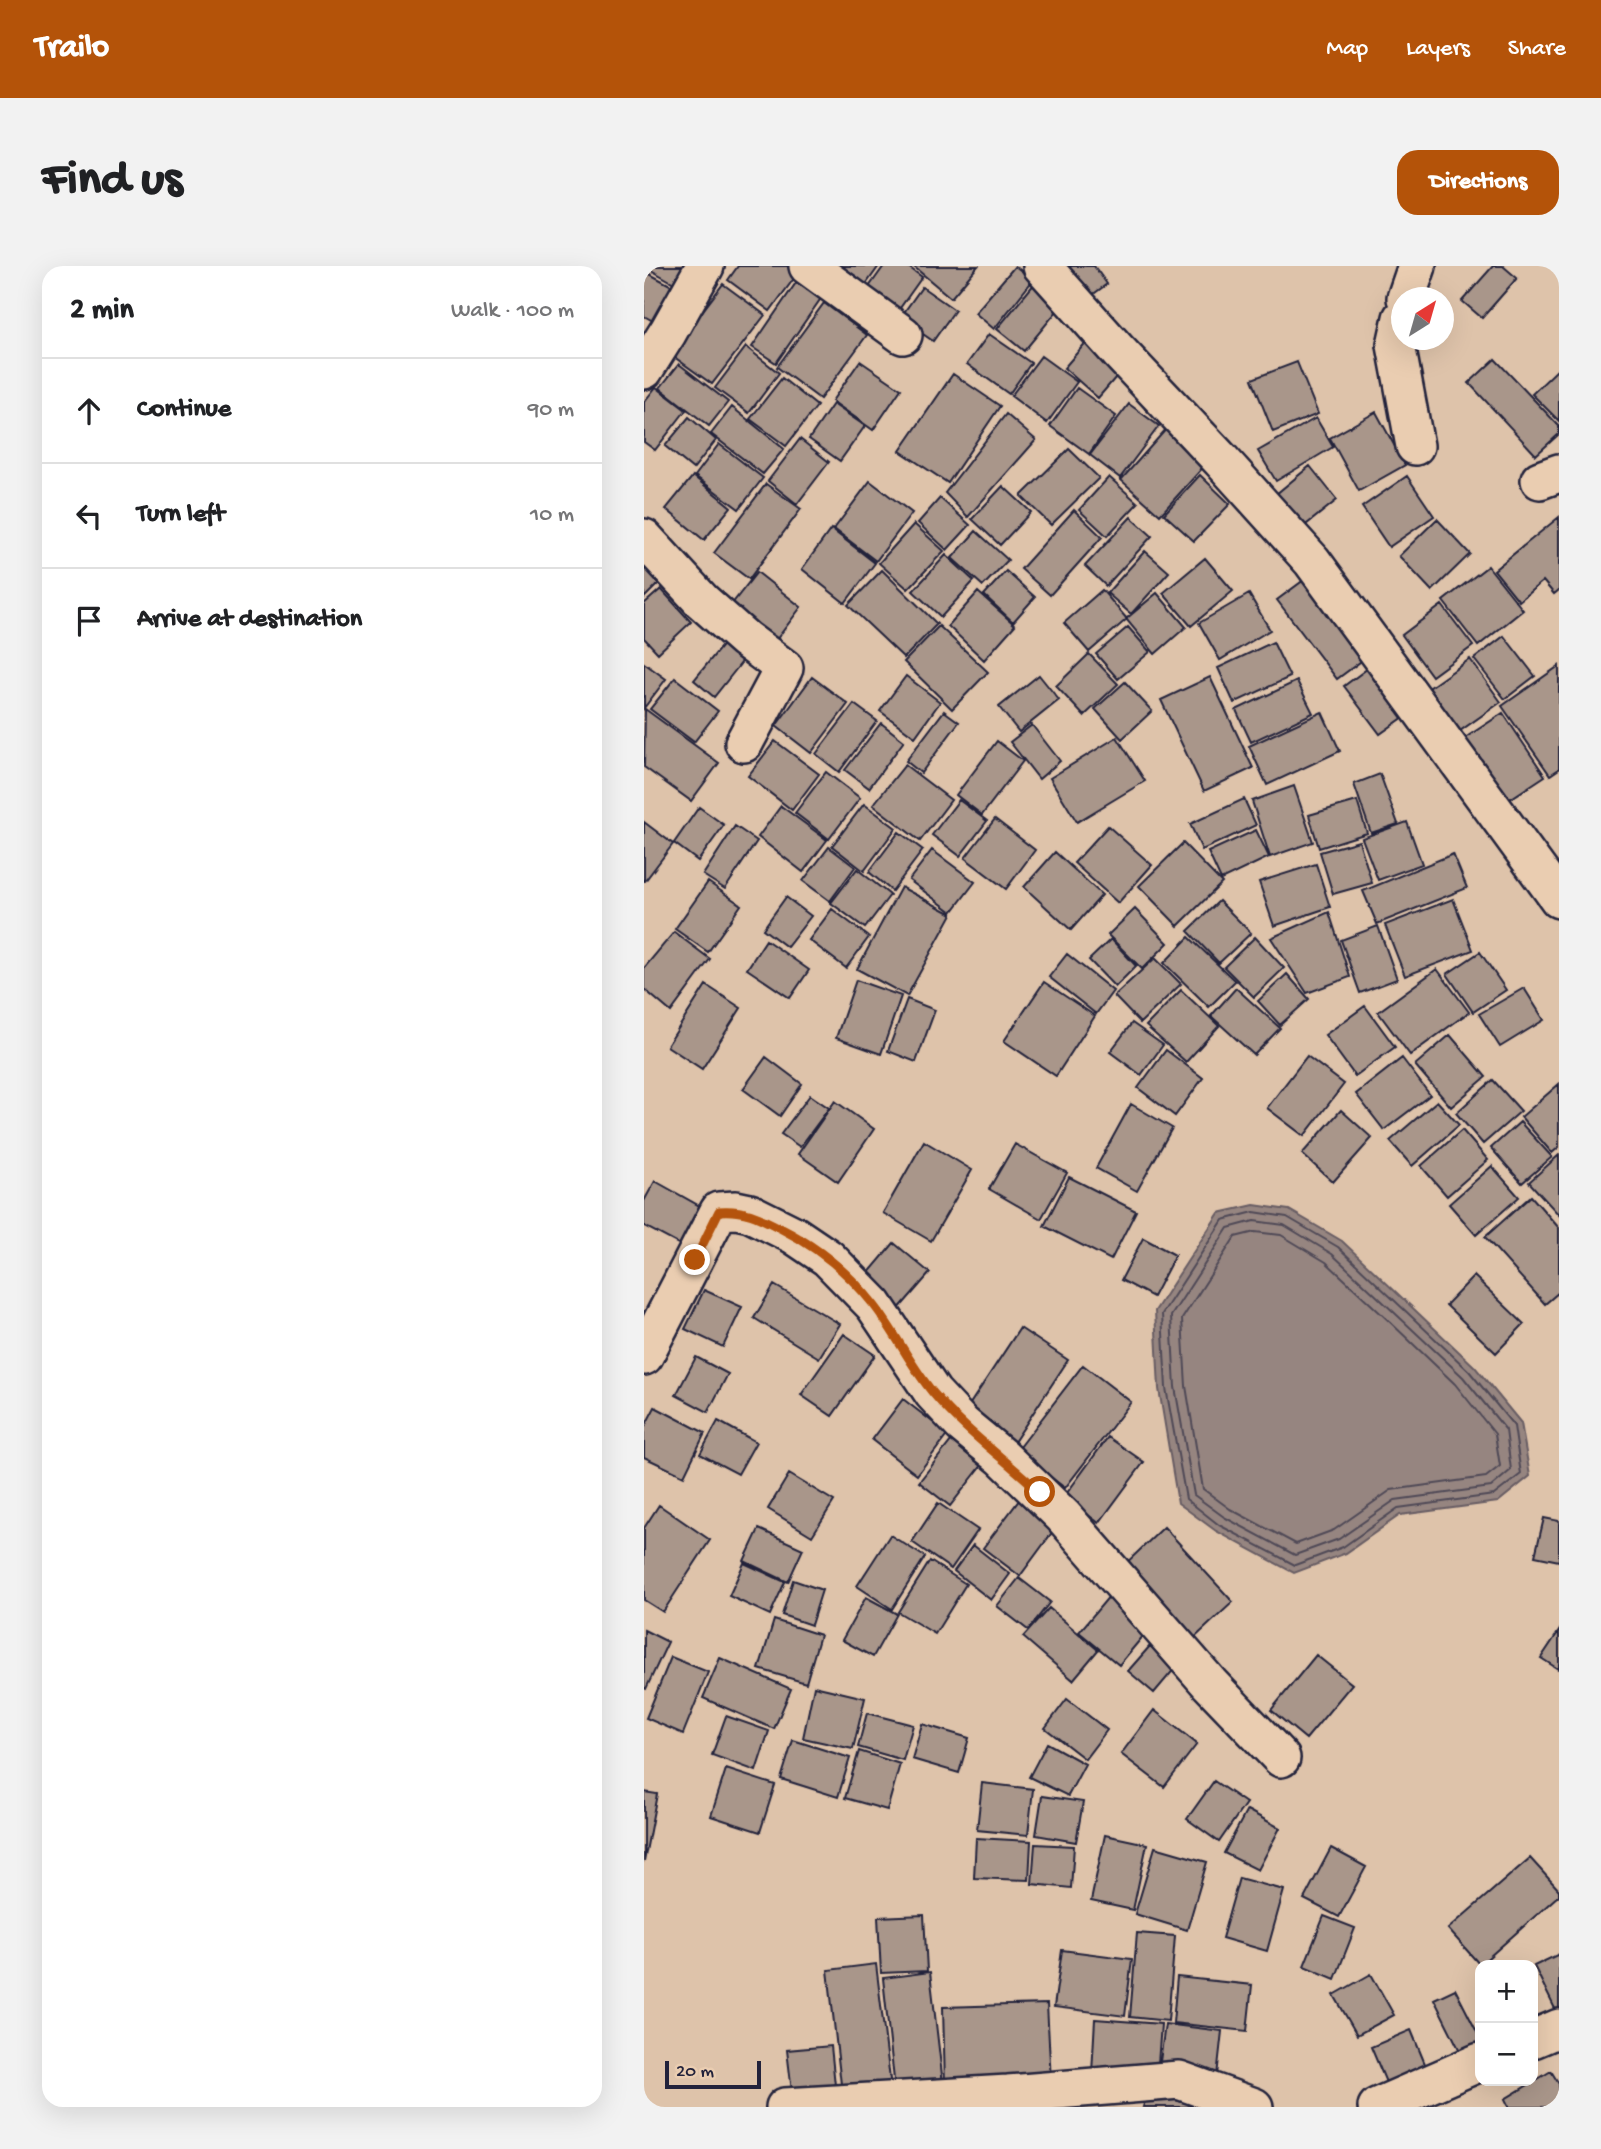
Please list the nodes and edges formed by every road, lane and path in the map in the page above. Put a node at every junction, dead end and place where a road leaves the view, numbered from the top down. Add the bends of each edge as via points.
1 (705, 266) edge
2 (808, 266) edge
3 (1042, 266) edge
4 (1417, 266) edge
5 (1410, 287) edge
6 (903, 335) dead end
7 (1397, 350) edge
8 (644, 370) edge
9 (1415, 446) dead end
10 (644, 538) edge
11 (744, 743) dead end
12 (1559, 899) edge
13 (644, 1356) edge
14 (1281, 1758) dead end
15 (1559, 2028) edge
16 (1538, 2037) edge
17 (1475, 2064) edge
18 (785, 2107) edge
19 (1254, 2107) edge
20 (1377, 2107) edge

1 - 8 street
2 - 6 street
3 - 12 street via 1312,561
4 - 5 street
7 - 9 street
10 - 11 street via 702,601 784,668
13 - 14 street via 719,1211 750,1213 794,1235 828,1258 874,1305 933,1393 1063,1516
15 - 16 street
17 - 20 street
18 - 19 street via 1180,2080

